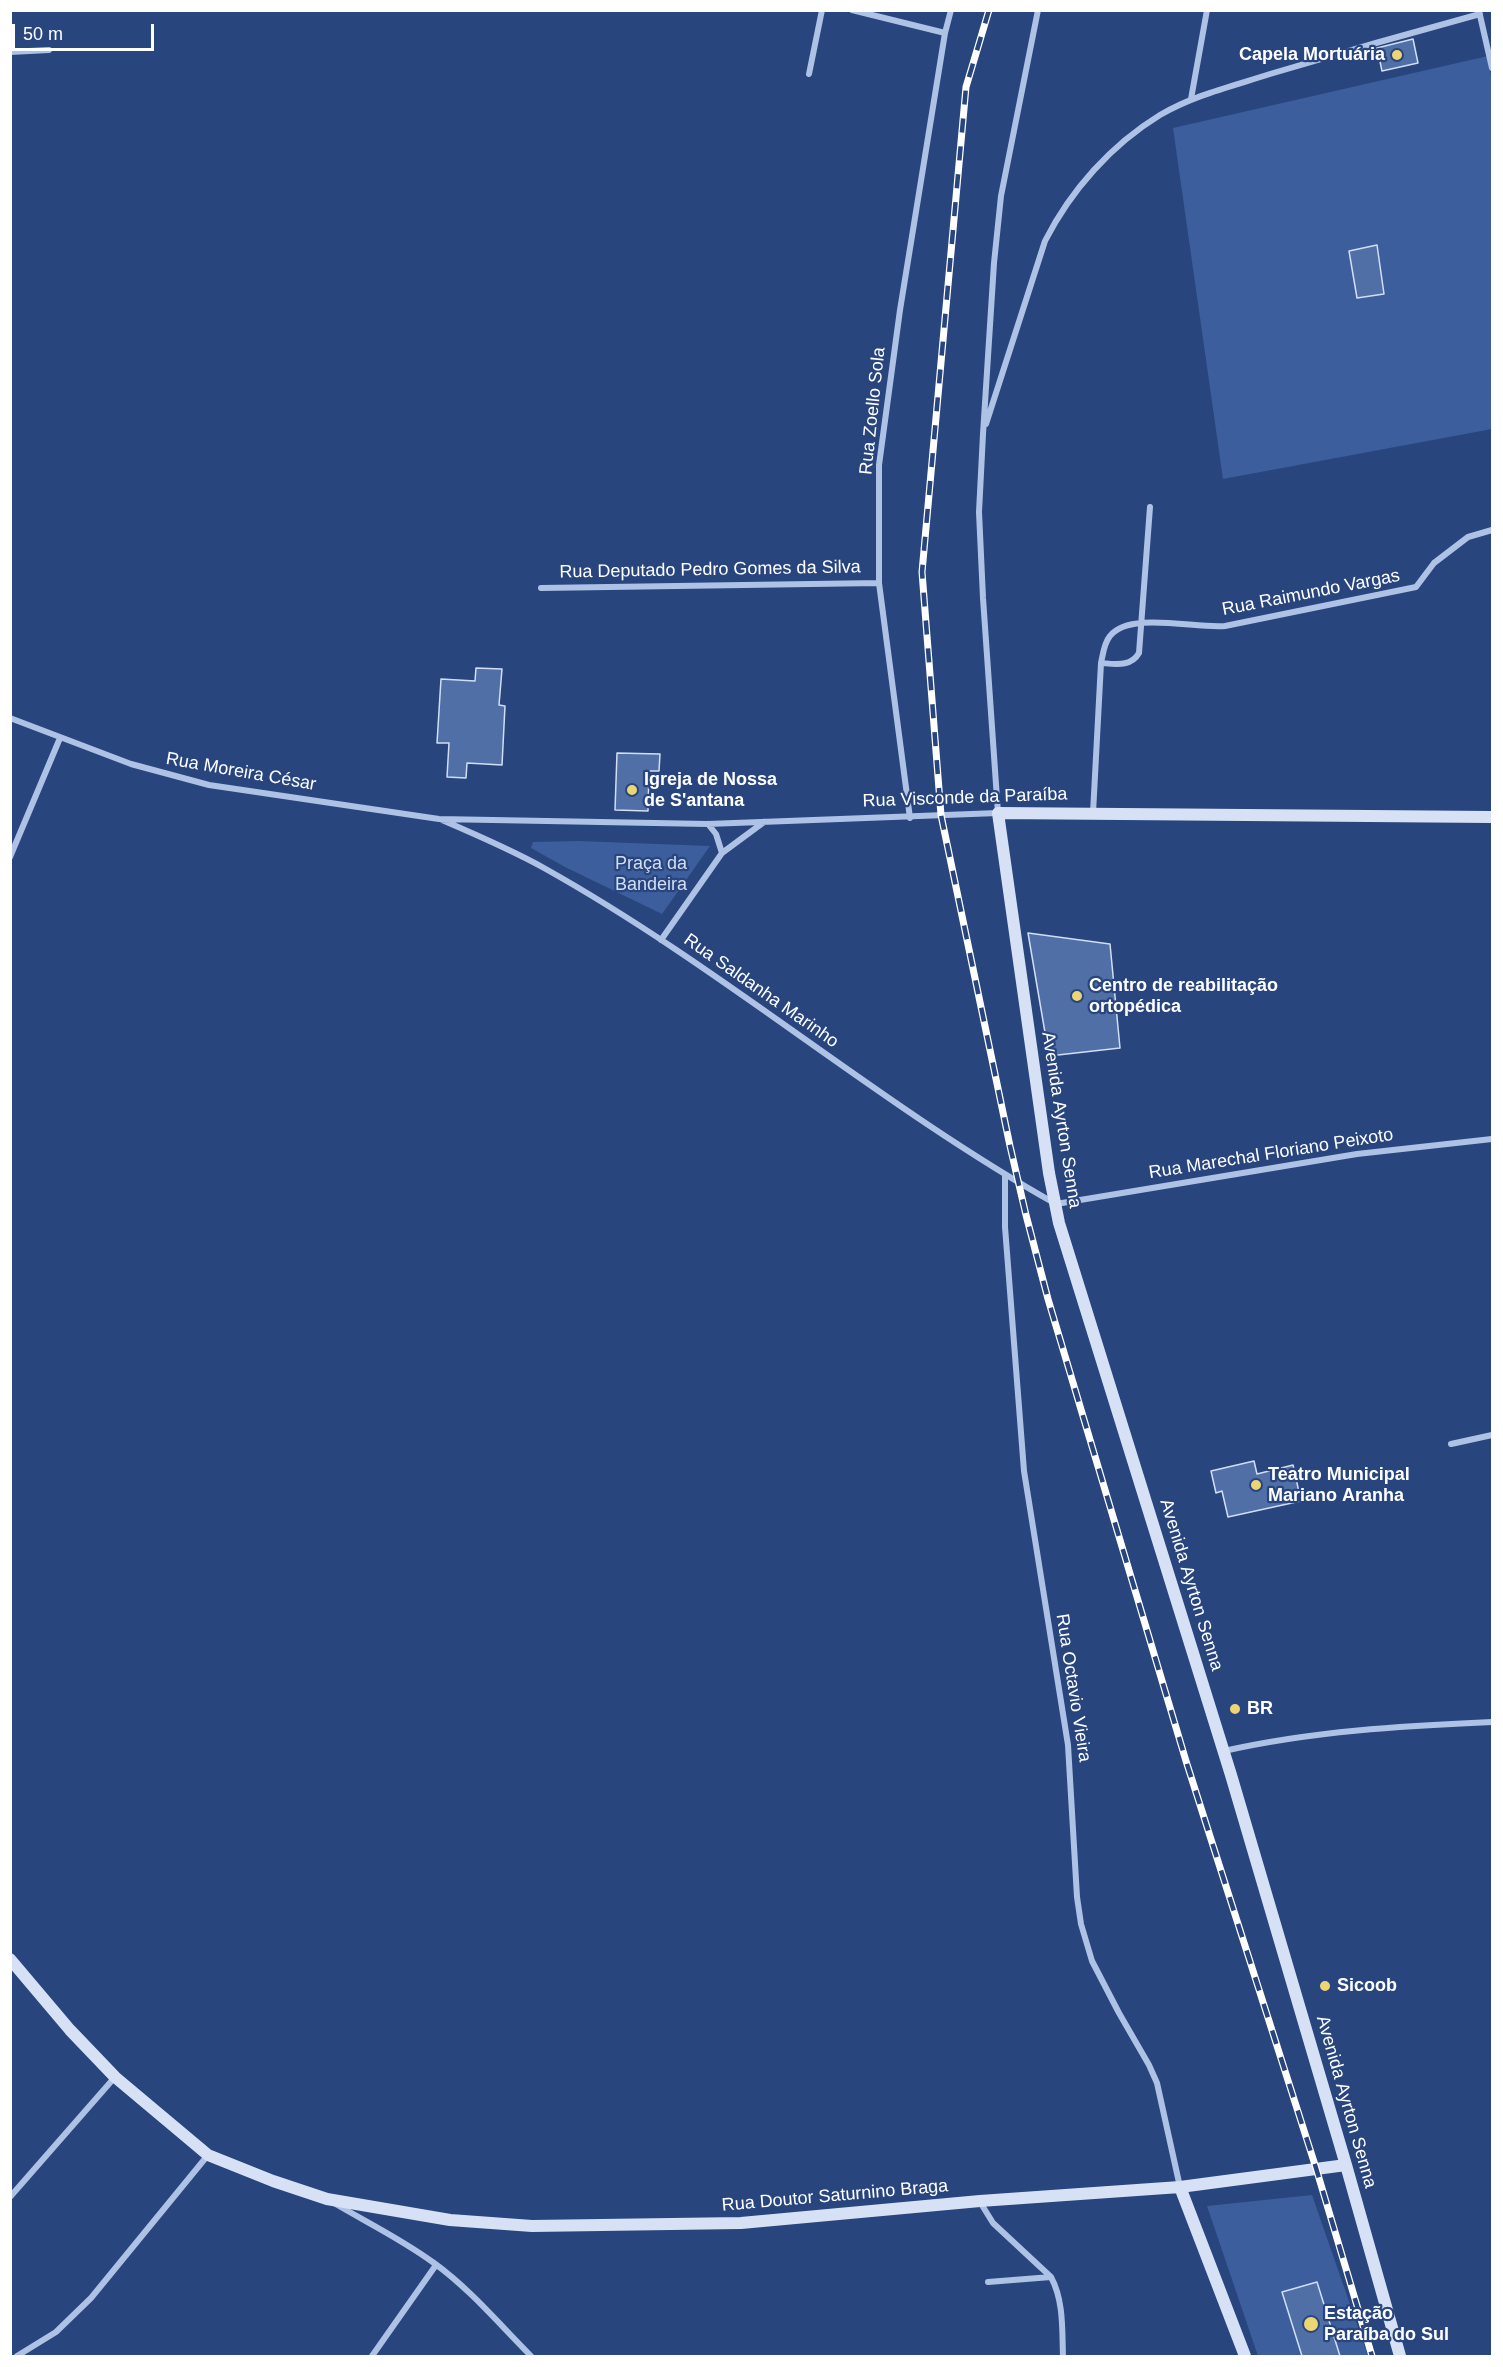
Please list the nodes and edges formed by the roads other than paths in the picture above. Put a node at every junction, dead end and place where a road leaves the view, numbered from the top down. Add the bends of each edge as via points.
1 (822, 10) edge
2 (852, 10) edge
3 (951, 10) edge
4 (1038, 10) edge
5 (1207, 10) edge
6 (1480, 12) edge
7 (945, 33) junction
8 (49, 50) dead end
9 (10, 52) edge
10 (1492, 68) edge
11 (809, 74) dead end
12 (1191, 99) junction
13 (983, 434) junction
14 (1150, 507) dead end
15 (1492, 530) edge
16 (879, 583) junction
17 (541, 588) dead end
18 (1142, 622) junction
19 (1101, 663) junction
20 (10, 718) edge
21 (60, 738) junction
22 (998, 813) junction
23 (1093, 813) junction
24 (1492, 817) edge
25 (910, 818) junction
26 (439, 819) junction
27 (764, 822) junction
28 (708, 824) junction
29 (722, 853) junction
30 (10, 857) edge
31 (661, 940) junction
32 (1492, 1139) edge
33 (1005, 1176) junction
34 (1056, 1204) junction
35 (1492, 1435) edge
36 (1451, 1444) dead end
37 (1492, 1722) edge
38 (1224, 1751) junction
39 (10, 1959) edge
40 (115, 2076) junction
41 (208, 2155) junction
42 (1346, 2165) junction
43 (1180, 2187) junction
44 (10, 2197) edge
45 (327, 2199) junction
46 (980, 2201) junction
47 (436, 2265) junction
48 (1051, 2277) junction
49 (988, 2282) dead end
50 (17, 2356) edge
51 (372, 2356) edge
52 (531, 2356) edge
53 (1063, 2356) edge
54 (1245, 2356) edge
55 (1400, 2356) edge

1 - 11 street
2 - 7 street
3 - 7 street, Rua Zoello Sola
4 - 13 street via 1001,196
5 - 12 street
6 - 10 street
6 - 12 street
7 - 16 street, Rua Zoello Sola via 879,465
8 - 9 street
12 - 13 street via 1127,139 1059,212 1045,240
13 - 22 street via 979,512 982,598
14 - 18 street
15 - 18 street, Rua Raimundo Vargas via 1468,537 1434,563 1416,587 1225,626
16 - 17 street, Rua Deputado Pedro Gomes da Silva
16 - 25 street, Rua Zoello Sola
18 - 19 street, Rua Raimundo Vargas via 1110,634
18 - 19 street via 1136,658 1128,663
19 - 23 street
20 - 21 street, Rua Moreira César
21 - 26 street, Rua Moreira César via 131,764 208,785
21 - 30 street
22 - 23 main road, Rua Visconde da Paraíba
22 - 25 street, Rua Visconde da Paraíba
22 - 34 main road, Avenida Ayrton Senna
23 - 24 main road, Rua Visconde da Paraíba
25 - 27 street, Rua Visconde da Paraíba
26 - 28 street, Rua Visconde da Paraíba
26 - 31 street, Rua Saldanha Marinho via 543,867
27 - 28 street, Rua Visconde da Paraíba
27 - 29 street
28 - 29 street
29 - 31 street
31 - 33 street, Rua Saldanha Marinho
32 - 34 street, Rua Marechal Floriano Peixoto via 1357,1154
33 - 34 street, Rua Saldanha Marinho
33 - 43 street, Rua Octavio Vieira via 1005,1227 1024,1471 1068,1745 1081,1924 1092,1961 1157,2083
34 - 38 main road, Avenida Ayrton Senna
35 - 36 street
37 - 38 street via 1312,1734
38 - 42 main road, Avenida Ayrton Senna
39 - 40 main road, Rua Doutor Saturnino Braga
40 - 41 main road, Rua Doutor Saturnino Braga
40 - 44 street
41 - 45 main road, Rua Doutor Saturnino Braga
41 - 50 street via 91,2298 56,2332
42 - 43 main road, Rua Doutor Saturnino Braga
42 - 55 main road, Avenida Ayrton Senna
43 - 46 main road, Rua Doutor Saturnino Braga
43 - 54 main road
45 - 46 main road, Rua Doutor Saturnino Braga via 450,2220 532,2226 741,2223
45 - 47 street
46 - 48 street via 993,2223
47 - 51 street
47 - 52 street
48 - 49 street
48 - 53 street via 1061,2314

